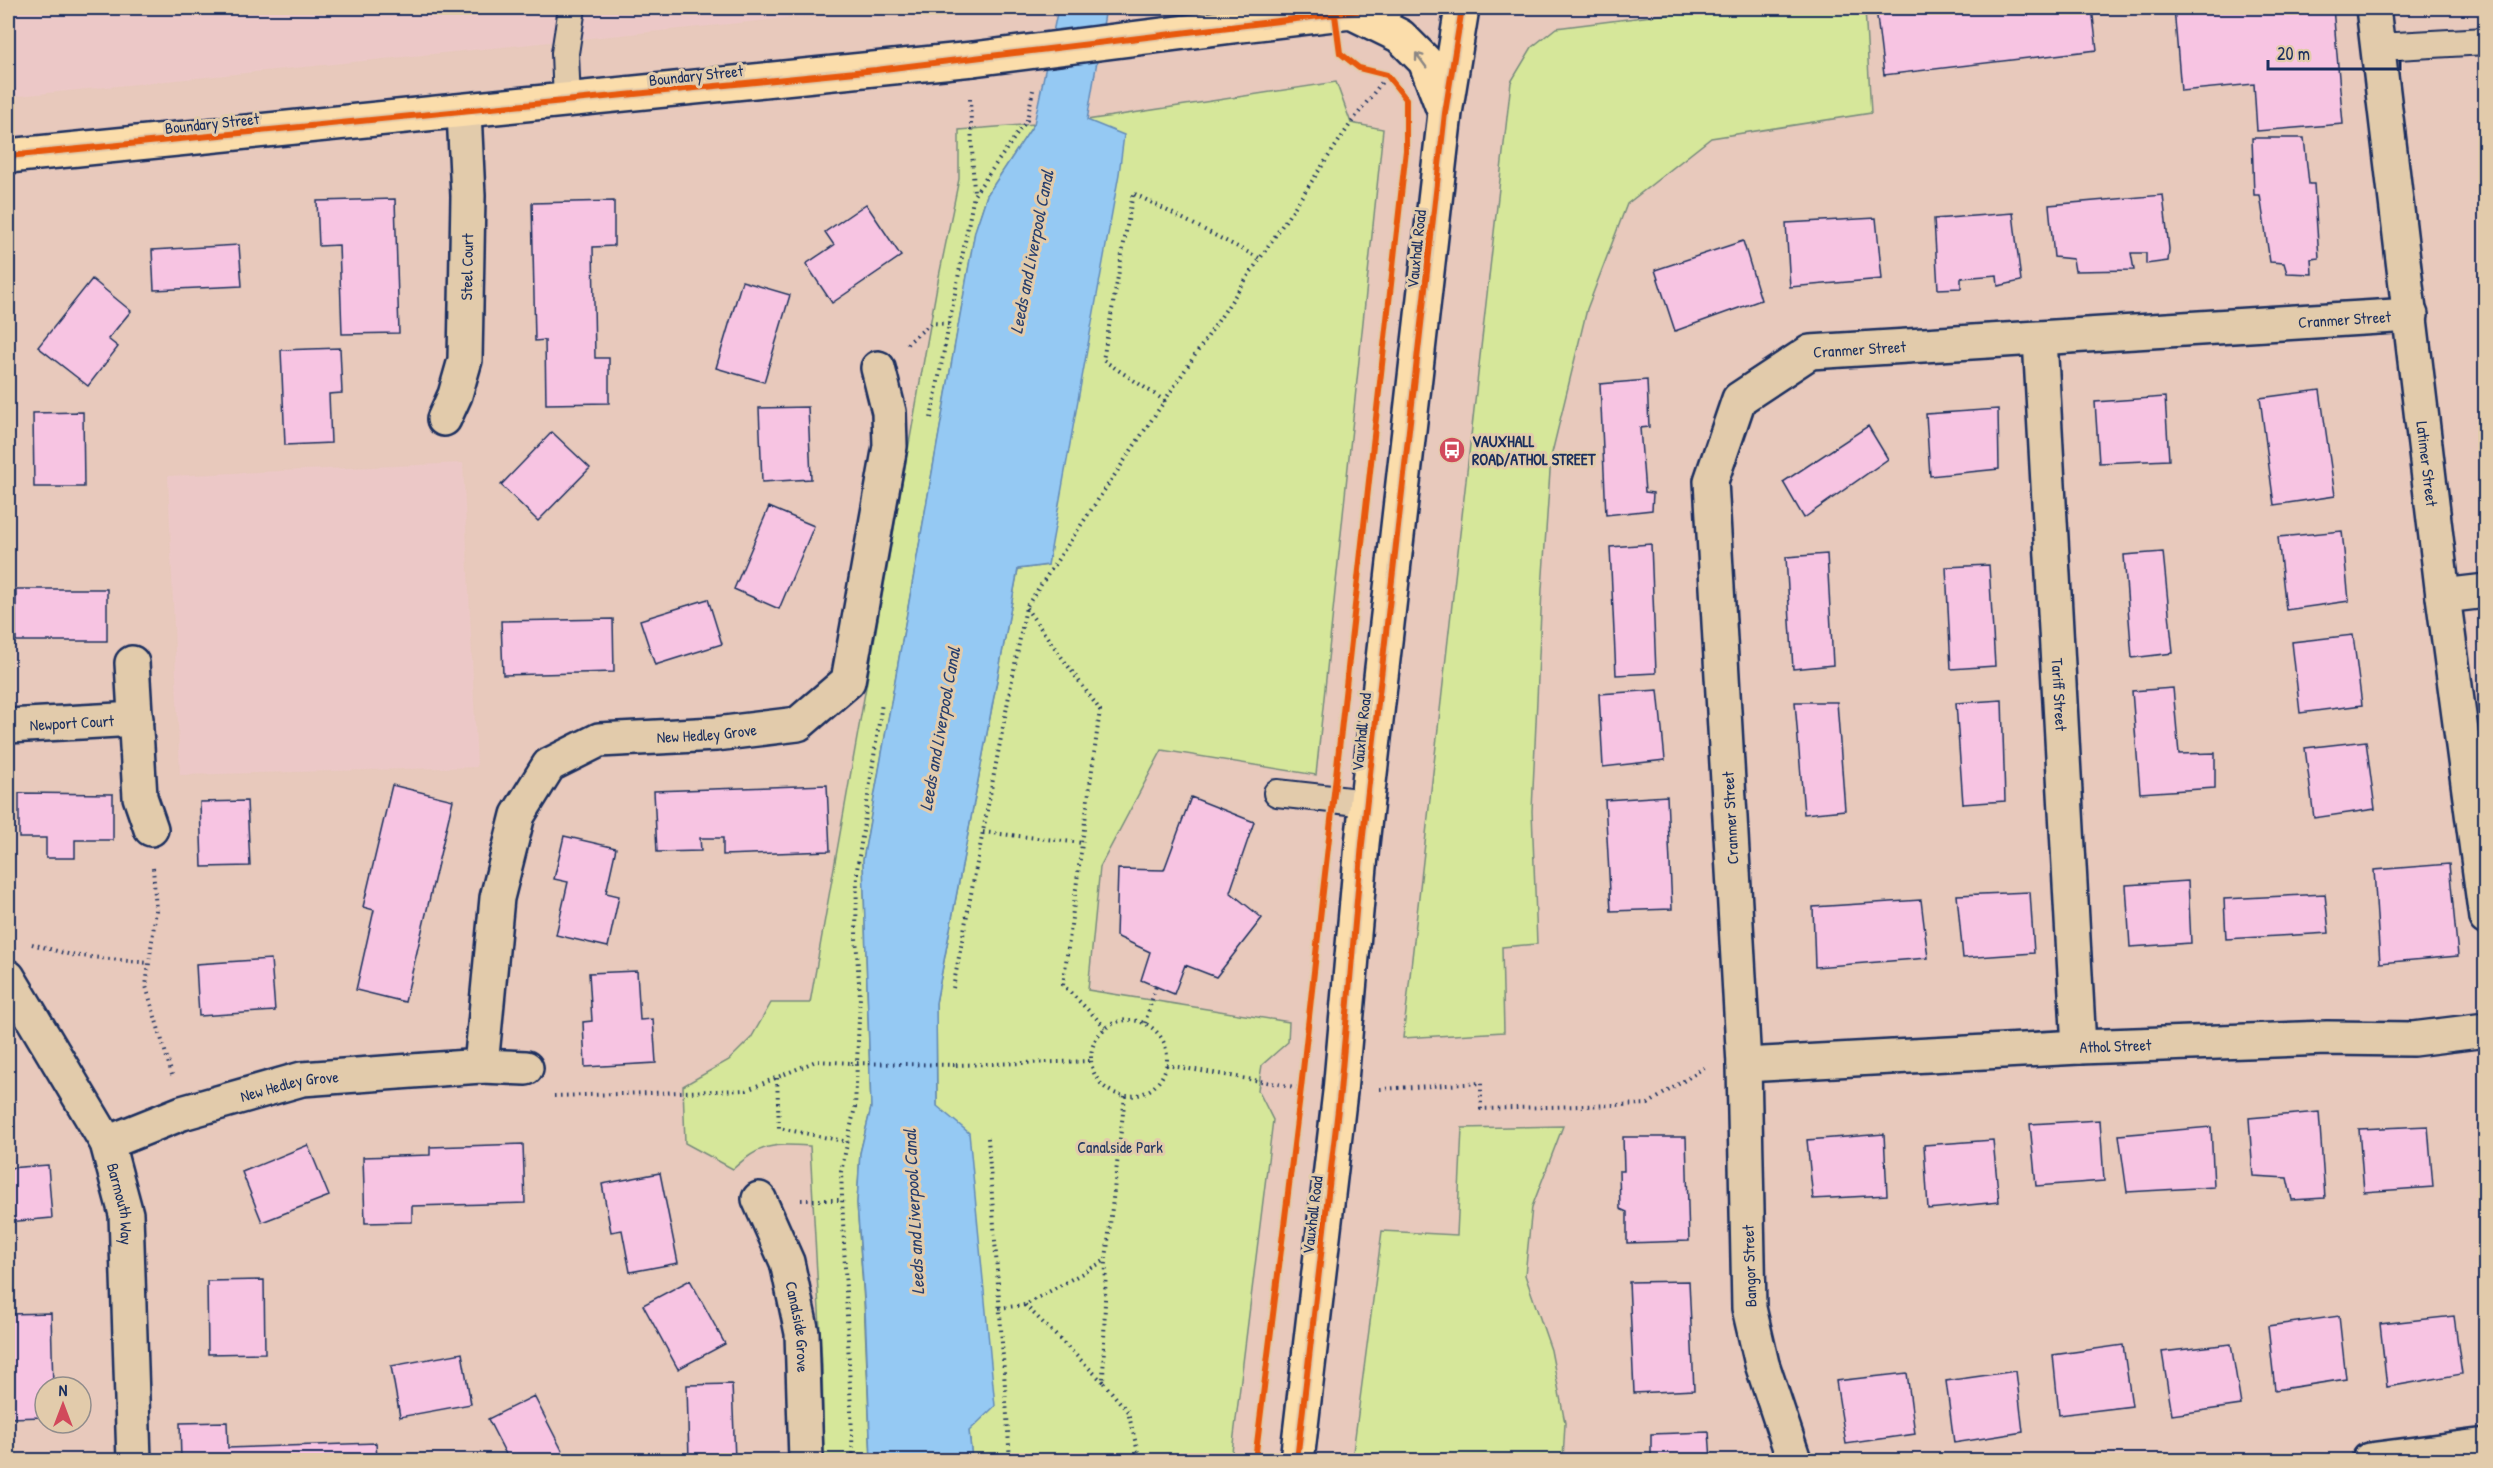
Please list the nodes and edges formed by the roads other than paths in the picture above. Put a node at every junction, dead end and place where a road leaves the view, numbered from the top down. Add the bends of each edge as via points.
1 (572, 8) edge
2 (1385, 8) edge
3 (1462, 8) edge
4 (2373, 8) edge
5 (1351, 12) junction
6 (2486, 41) edge
7 (2378, 47) junction
8 (567, 102) junction
9 (464, 112) junction
10 (1445, 113) junction
11 (8, 156) edge
12 (2411, 315) junction
13 (2040, 339) junction
14 (878, 368) road end
15 (444, 419) dead end
16 (2486, 591) edge
17 (2443, 596) junction
18 (132, 663) dead end
19 (136, 718) junction
20 (8, 726) edge
21 (1277, 793) dead end
22 (1367, 803) junction
23 (151, 829) road end
24 (2486, 918) edge
25 (8, 977) edge
26 (15, 1009) edge
27 (2486, 1030) edge
28 (2079, 1047) junction
29 (1744, 1065) junction
30 (481, 1066) junction
31 (526, 1068) road end
32 (107, 1143) junction
33 (759, 1199) dead end
34 (2486, 1445) edge
35 (134, 1461) edge
36 (806, 1461) edge
37 (1297, 1461) edge
38 (1794, 1461) edge
39 (2369, 1461) edge

1 - 8 lane via 564,52
2 - 5 main road, Boundary Street
3 - 10 main road, Vauxhall Road
4 - 7 street, Latimer Street
5 - 8 main road, Boundary Street, bridge via 973,59
10 -> 5 main road via 1425,61 1400,36
6 - 7 lane
7 - 12 street, Latimer Street
8 - 9 main road, Boundary Street
9 - 11 main road, Boundary Street
9 - 15 street, Steel Court via 468,196 465,360
10 - 22 main road, Vauxhall Road
12 - 13 street, Cranmer Street
12 - 17 street, Latimer Street
13 - 28 street, Tariff Street
13 - 29 street, Cranmer Street via 1810,352 1739,399 1711,481
14 - 30 street, New Hedley Grove via 889,412 890,446 848,681 798,724 716,734 599,740 549,765 518,815 498,897
16 - 17 street
17 - 24 street, Latimer Street
18 - 19 street, Newport Court
19 - 20 street, Newport Court
19 - 23 street, Newport Court via 140,797
21 - 22 lane
22 - 37 main road, Vauxhall Road via 1340,1092
25 - 26 street, Barmouth Way
26 - 32 street, Barmouth Way
27 - 28 street, Athol Street via 2414,1039 2327,1038
28 - 29 street, Athol Street
29 - 38 street, Bangor Street via 1749,1308 1762,1364
30 - 31 street, New Hedley Grove
30 - 32 street, New Hedley Grove via 302,1079 182,1113
32 - 35 street, Barmouth Way via 126,1214
33 - 36 street, Canalside Grove via 787,1262 802,1333
34 - 39 street

